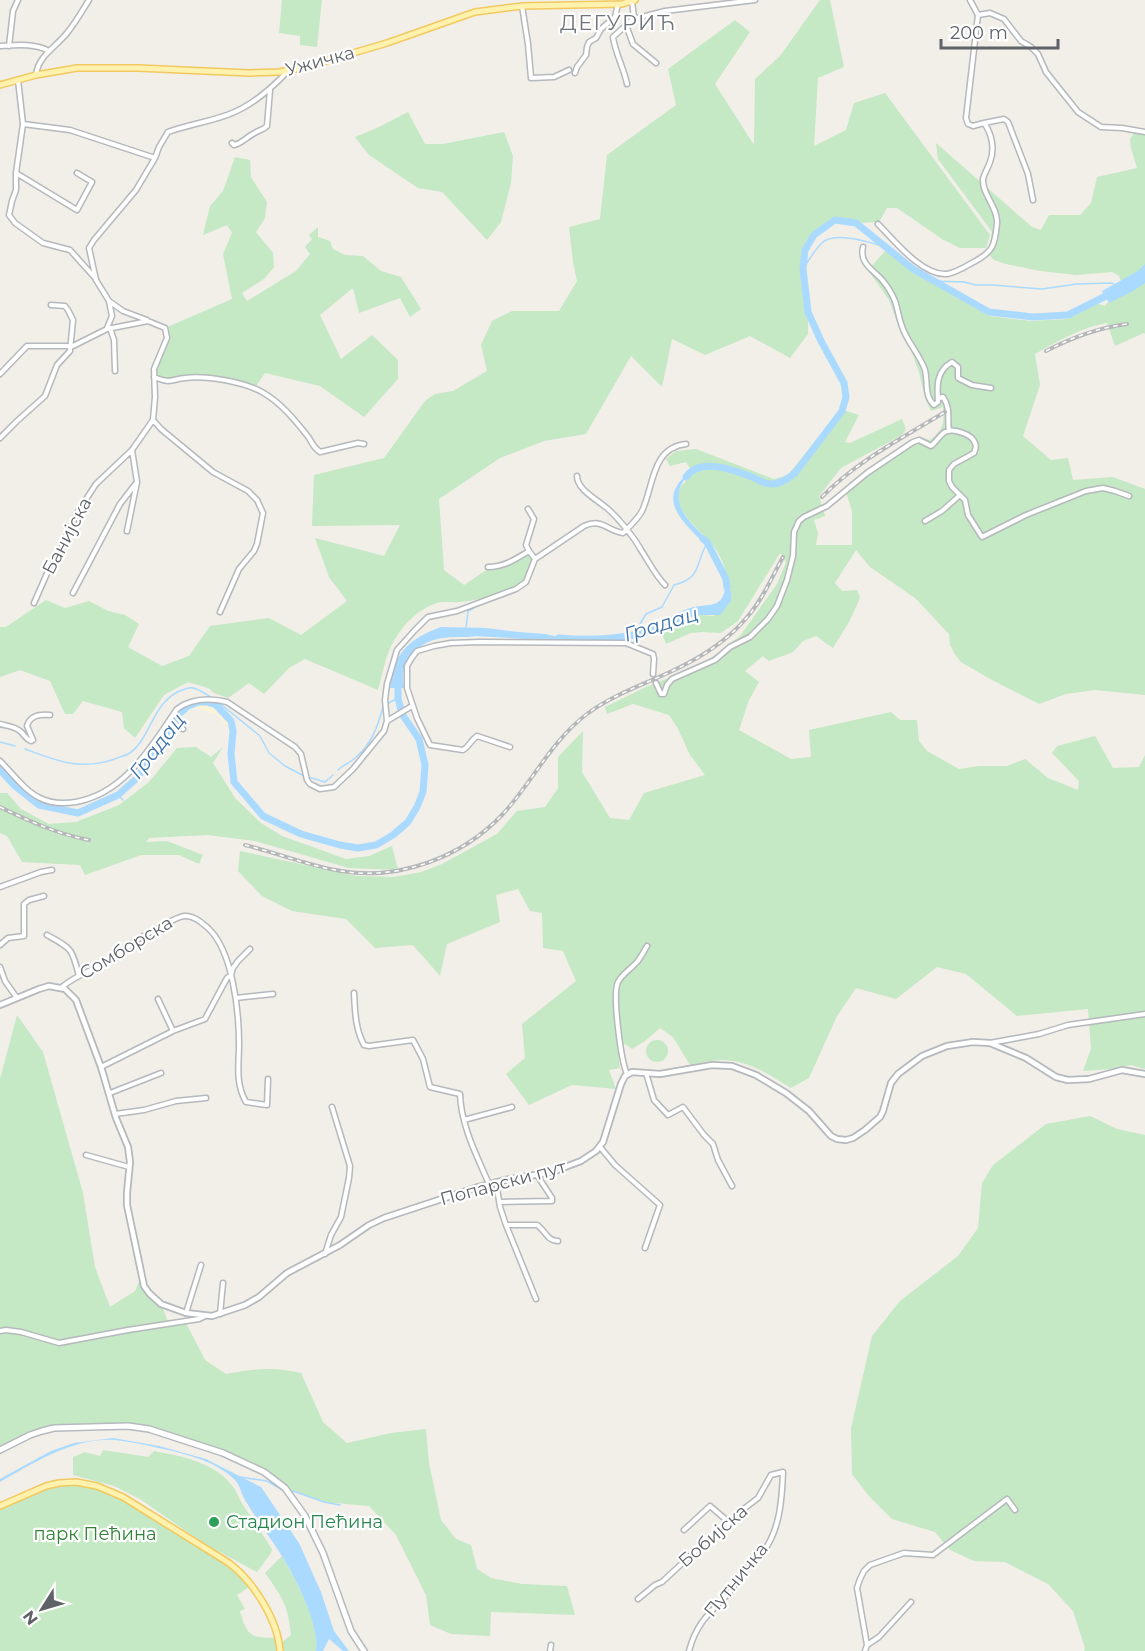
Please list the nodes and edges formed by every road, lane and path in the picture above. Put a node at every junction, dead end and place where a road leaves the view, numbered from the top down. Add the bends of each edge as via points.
1 (18, 0) edge
2 (88, 0) edge
3 (755, 0) edge
4 (970, 0) edge
5 (634, 1) edge
6 (618, 4) junction
7 (522, 6) junction
8 (978, 15) junction
9 (634, 18) junction
10 (626, 25) junction
11 (0, 45) edge
12 (9, 46) junction
13 (49, 51) junction
14 (656, 63) dead end
15 (569, 70) dead end
16 (288, 71) junction
17 (575, 73) dead end
18 (36, 75) junction
19 (18, 80) junction
20 (627, 84) dead end
21 (0, 85) edge
22 (270, 90) junction
23 (984, 123) junction
24 (23, 124) junction
25 (1145, 132) edge
26 (232, 143) dead end
27 (156, 158) junction
28 (16, 173) junction
29 (77, 173) dead end
30 (1033, 200) dead end
31 (878, 224) dead end
32 (863, 247) dead end
33 (96, 280) junction
34 (109, 301) junction
35 (51, 305) dead end
36 (148, 321) junction
37 (109, 329) junction
38 (70, 346) junction
39 (115, 371) dead end
40 (0, 374) edge
41 (154, 377) junction
42 (991, 388) dead end
43 (938, 398) junction
44 (153, 420) junction
45 (949, 431) junction
46 (0, 438) edge
47 (364, 444) dead end
48 (686, 444) dead end
49 (132, 450) junction
50 (577, 476) dead end
51 (137, 482) junction
52 (960, 495) junction
53 (1129, 496) dead end
54 (528, 509) dead end
55 (925, 521) dead end
56 (626, 530) junction
57 (127, 531) dead end
58 (529, 551) junction
59 (535, 559) junction
60 (488, 567) dead end
61 (665, 585) dead end
62 (74, 593) dead end
63 (34, 603) dead end
64 (220, 612) dead end
65 (653, 674) dead end
66 (656, 683) dead end
67 (411, 707) junction
68 (50, 715) dead end
69 (387, 721) junction
70 (168, 722) junction
71 (0, 724) edge
72 (183, 729) dead end
73 (510, 747) dead end
74 (0, 761) edge
75 (52, 870) dead end
76 (0, 887) edge
77 (44, 896) dead end
78 (47, 935) dead end
79 (0, 945) edge
80 (647, 946) dead end
81 (250, 949) dead end
82 (0, 968) edge
83 (231, 975) junction
84 (79, 976) junction
85 (62, 987) junction
86 (354, 993) dead end
87 (273, 994) dead end
88 (17, 998) junction
89 (236, 998) junction
90 (158, 999) dead end
91 (0, 1005) edge
92 (1145, 1014) edge
93 (173, 1031) junction
94 (990, 1043) junction
95 (101, 1067) junction
96 (161, 1073) dead end
97 (646, 1073) junction
98 (627, 1074) junction
99 (1145, 1074) edge
100 (268, 1080) dead end
101 (110, 1092) junction
102 (207, 1098) dead end
103 (332, 1107) dead end
104 (512, 1107) dead end
105 (115, 1114) junction
106 (464, 1120) junction
107 (600, 1147) junction
108 (86, 1155) dead end
109 (129, 1167) junction
110 (537, 1175) junction
111 (496, 1182) junction
112 (489, 1184) junction
113 (732, 1186) dead end
114 (499, 1202) junction
115 (506, 1225) junction
116 (558, 1241) dead end
117 (645, 1248) dead end
118 (325, 1254) junction
119 (201, 1265) dead end
120 (223, 1282) dead end
121 (536, 1299) dead end
122 (186, 1313) junction
123 (220, 1314) junction
124 (205, 1316) junction
125 (0, 1331) edge
126 (0, 1450) edge
127 (783, 1472) joint
128 (0, 1506) edge
129 (1015, 1510) dead end
130 (731, 1524) junction
131 (684, 1530) dead end
132 (638, 1599) dead end
133 (911, 1602) dead end
134 (551, 1645) dead end
135 (867, 1645) junction
136 (280, 1651) edge
137 (364, 1651) edge
138 (550, 1651) edge
139 (689, 1651) edge
140 (865, 1651) edge

1 - 12 street
2 - 13 street via 77,21
3 - 9 street
4 - 8 street
5 - 6 main road, Ужичка
5 - 9 street
6 - 7 main road, Ужичка
6 - 17 street via 615,17 589,42
7 - 15 street via 531,78
7 - 16 main road, Ужичка via 466,14 387,43
8 - 23 street via 966,118 973,126
8 - 25 street via 990,13 1004,19 1021,41 1038,54 1046,72 1078,112 1101,127
9 - 10 street
10 - 14 street via 633,45
10 - 20 street via 613,37
11 - 12 street
12 - 13 street via 42,47
13 - 18 street via 38,65
16 - 18 main road, Ужичка via 94,68
16 - 22 street
18 - 19 main road, Ужичка
19 - 21 main road, Ужичка
19 - 24 street
22 - 26 street via 267,126 238,145
22 - 27 street via 236,112 168,132
23 - 30 street via 1005,119 1008,122 1028,174
23 - 31 street via 992,142 992,159 983,178 997,219 994,244 986,256 949,274 937,273 915,261
24 - 27 street via 70,130
24 - 28 street
27 - 33 street via 136,190 89,248
28 - 29 street via 77,210 92,182
28 - 33 street via 9,215 43,243 70,250
32 - 43 street via 864,262 885,283 896,304 904,331 925,372 929,400 934,405
33 - 34 street
34 - 36 street
34 - 37 street
35 - 38 street via 65,306 71,314
36 - 37 street
36 - 41 street via 167,331
37 - 38 street
37 - 39 street via 114,340
38 - 40 street via 27,346
38 - 46 street via 57,365 45,396
41 - 44 street
41 - 47 street via 169,382 186,378 237,382 262,392 280,404 320,452
42 - 43 street via 958,378 958,367 952,362 937,379
43 - 45 street via 944,398 947,404
44 - 49 street, Банијска
44 - 64 street via 213,472 248,491 263,513 254,551 239,569
45 - 52 street via 964,434 976,444 974,453 949,470 949,481
45 - 66 street via 931,446 919,440 914,442 827,506 804,517 794,532 789,574 768,619 750,637 715,660 672,679 664,694
48 - 56 street via 675,445 657,464 641,513
49 - 51 street
49 - 63 street, Банијска via 96,484 76,513
50 - 56 street via 582,488
51 - 57 street
51 - 62 street via 120,504
52 - 53 street via 982,537 1086,491 1103,488
52 - 55 street
54 - 58 street via 534,519 526,544
56 - 59 street via 618,532 591,523
56 - 61 street
58 - 59 street
58 - 60 street via 500,567
59 - 69 street via 526,582 516,589 457,611 428,616 397,650 387,684
65 - 67 street via 653,654 626,643 451,643 417,651 411,659 406,675
67 - 69 street
67 - 73 street via 430,745 463,750 477,736
68 - 71 street via 36,715 29,720 31,741 21,731
69 - 70 street via 384,731 354,769 334,787 320,789 307,780 301,754 295,747 227,702 208,699 185,703
70 - 72 street
70 - 74 street via 130,774 116,786 86,800 67,804 39,798
75 - 76 street
77 - 79 street via 24,904 24,936 8,938
78 - 84 street via 72,951
80 - 98 street via 617,983 621,1048
81 - 83 street
82 - 88 street
83 - 84 street, Сомборска via 214,934 187,916 178,917
83 - 89 street
83 - 93 street via 207,1018
84 - 85 street, Сомборска
85 - 88 street via 44,987
85 - 95 street, Попарски пут via 77,1003
86 - 106 street via 355,1017 364,1045 413,1040 430,1087 460,1094
87 - 89 street
88 - 91 street
89 - 100 street via 238,1075 248,1103 267,1105
90 - 93 street
92 - 94 street via 1068,1025
93 - 95 street
94 - 97 street via 952,1045 919,1058 893,1080 876,1122 846,1140 831,1136 786,1093 745,1070 716,1064 665,1074
94 - 99 street via 1068,1080 1122,1070
95 - 101 street, Попарски пут
96 - 101 street
97 - 98 street
97 - 113 street via 654,1100 668,1115 683,1107 713,1144
98 - 107 street
101 - 105 street, Попарски пут
102 - 105 street
103 - 118 street via 350,1178 341,1217
104 - 106 street
105 - 109 street, Попарски пут via 128,1147
106 - 112 street
107 - 110 street, Попарски пут via 572,1165
107 - 117 street via 660,1204
108 - 109 street
109 - 122 street, Попарски пут via 127,1205 142,1282 157,1300
110 - 111 street, Попарски пут
110 - 114 street via 552,1201
111 - 112 street, Попарски пут
111 - 114 street
112 - 118 street, Попарски пут via 384,1218
114 - 115 street
115 - 116 street via 537,1225 549,1239
115 - 121 street
118 - 123 street, Попарски пут via 286,1273 253,1300
119 - 122 street
120 - 123 street
122 - 124 street, Попарски пут
123 - 124 street, Попарски пут
124 - 125 street via 59,1343 21,1332
126 - 137 main road via 54,1428 128,1426 223,1454 264,1472 290,1493 309,1522 351,1631
127 - 130 street, Бобијска via 771,1475 758,1498
127 - 139 street, Путничка via 775,1529 763,1553 709,1611 692,1637
128 - 136 main road via 59,1483 89,1484 117,1493 240,1571 262,1602
129 - 135 street via 1007,1499 933,1555 904,1552 870,1564 857,1588
130 - 131 street via 710,1506
130 - 132 street, Бобијска
133 - 135 street
134 - 138 street
135 - 140 street

